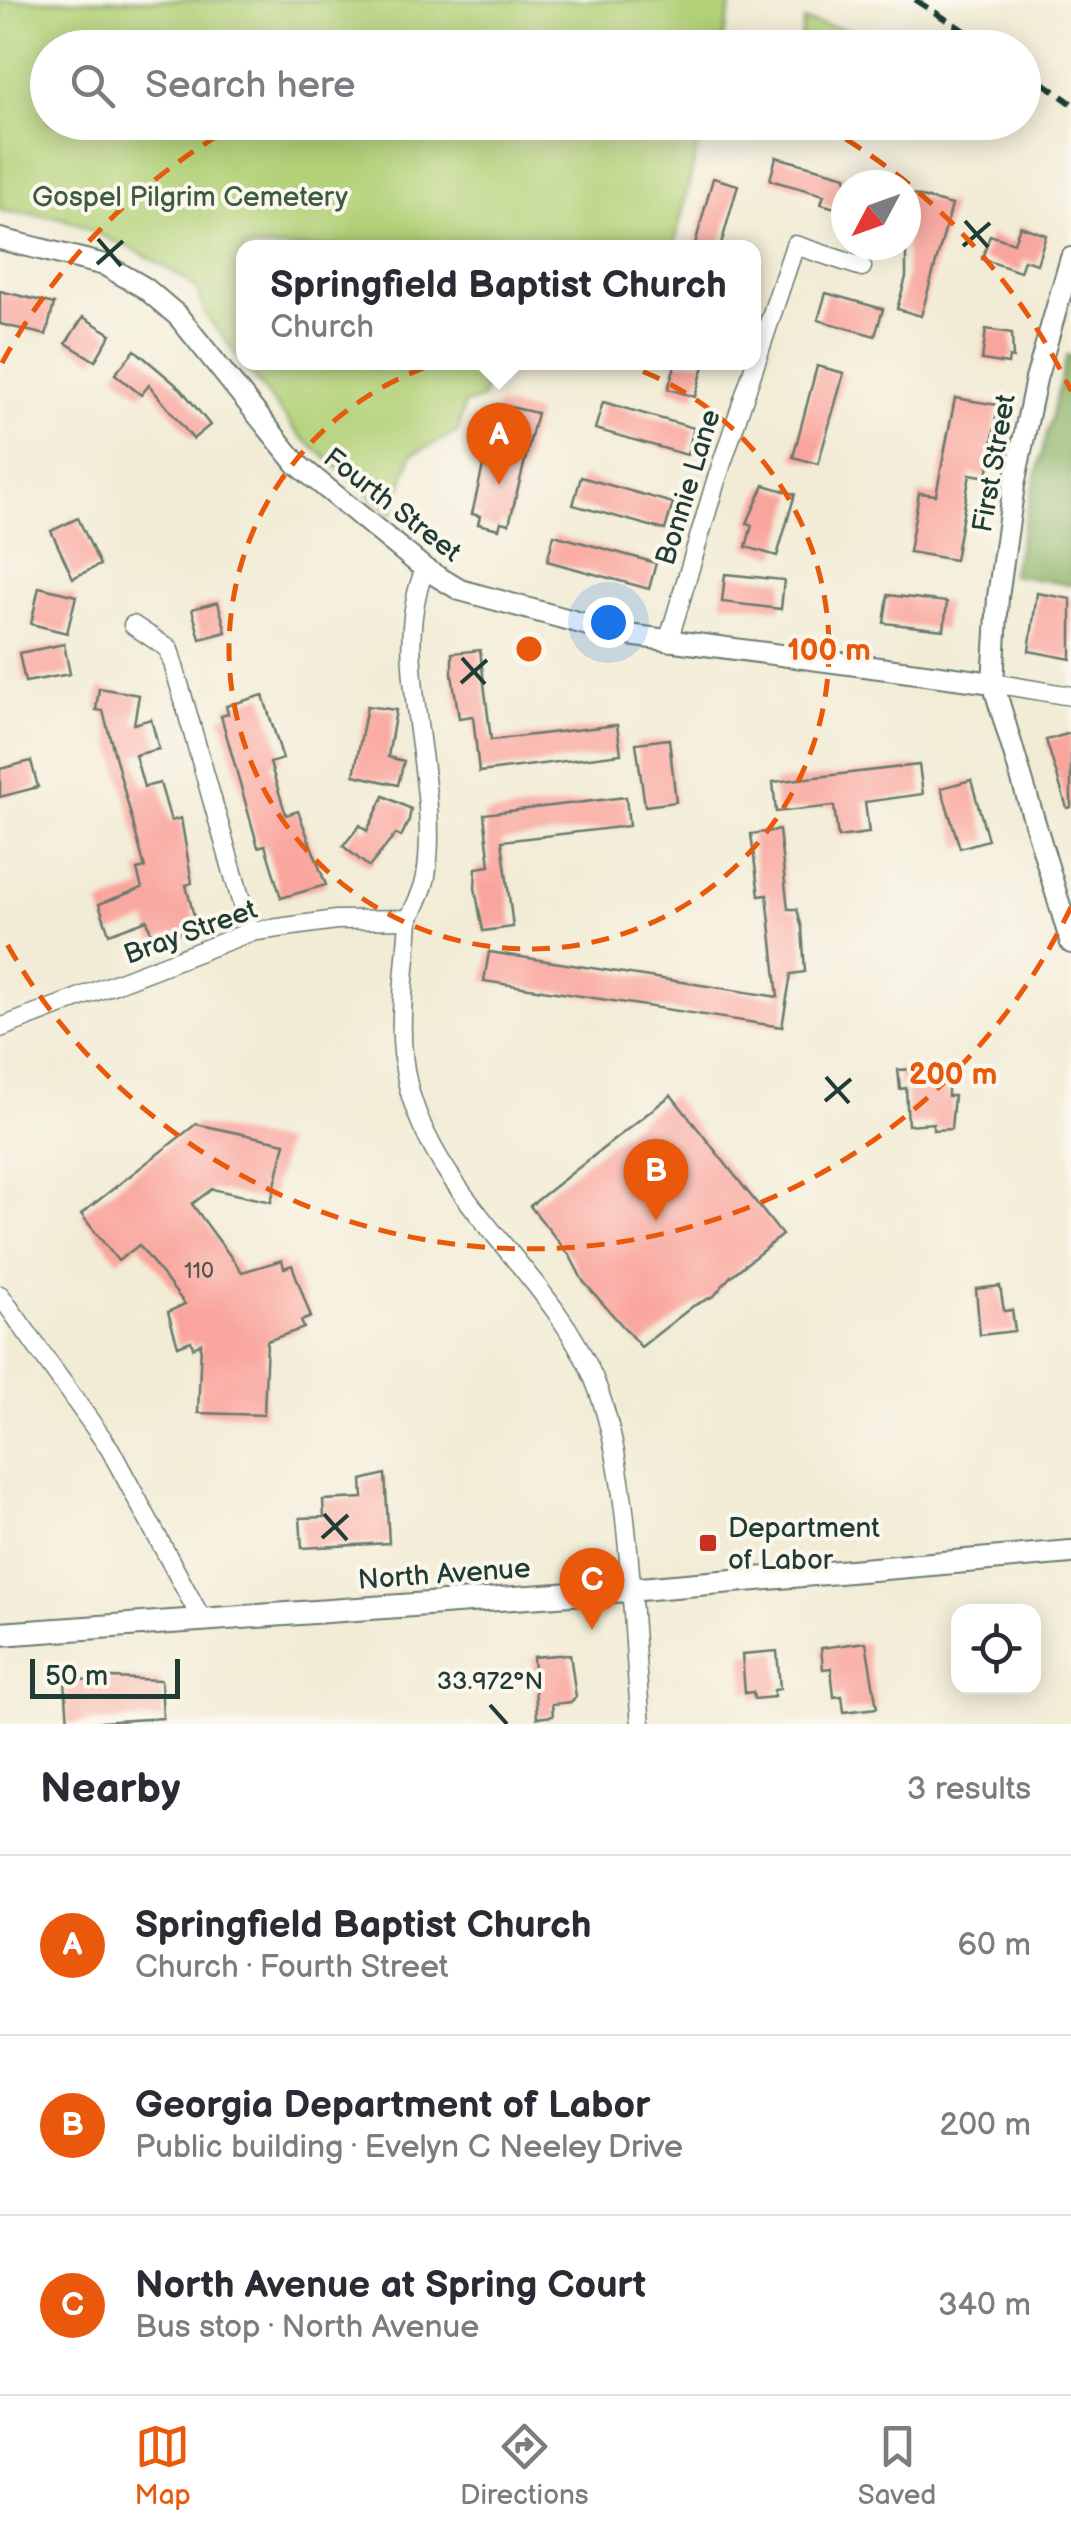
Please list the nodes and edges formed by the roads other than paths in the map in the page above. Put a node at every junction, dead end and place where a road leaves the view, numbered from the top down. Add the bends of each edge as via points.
1 (0, 239) edge
2 (1071, 258) edge
3 (862, 267) dead end
4 (761, 347) edge
5 (753, 370) edge
6 (425, 568) junction
7 (133, 625) dead end
8 (668, 642) junction
9 (993, 683) junction
10 (1071, 696) edge
11 (409, 919) junction
12 (250, 932) junction
13 (1071, 943) edge
14 (0, 1028) edge
15 (0, 1294) edge
16 (1071, 1552) edge
17 (628, 1590) junction
18 (202, 1620) junction
19 (0, 1634) edge
20 (641, 1724) edge

1 - 6 street, Fourth Street via 105,265 145,288 178,316 297,464
2 - 9 street, First Street via 1014,485
3 - 4 street, Bonnie Lane via 795,246
5 - 8 street, Bonnie Lane
6 - 8 street, Fourth Street via 460,590 499,602
6 - 11 street via 415,592 411,646 430,806 426,879
7 - 12 street via 169,649
8 - 9 street, Fourth Street
9 - 10 street, Fourth Street
9 - 13 street
11 - 12 street, Bray Street
11 - 17 street via 402,1032 408,1086 435,1152 565,1324 594,1378 614,1452
12 - 14 street, Bray Street
15 - 18 street via 110,1449
16 - 17 main road, North Avenue
17 - 18 main road, North Avenue
17 - 20 street
18 - 19 main road, North Avenue

